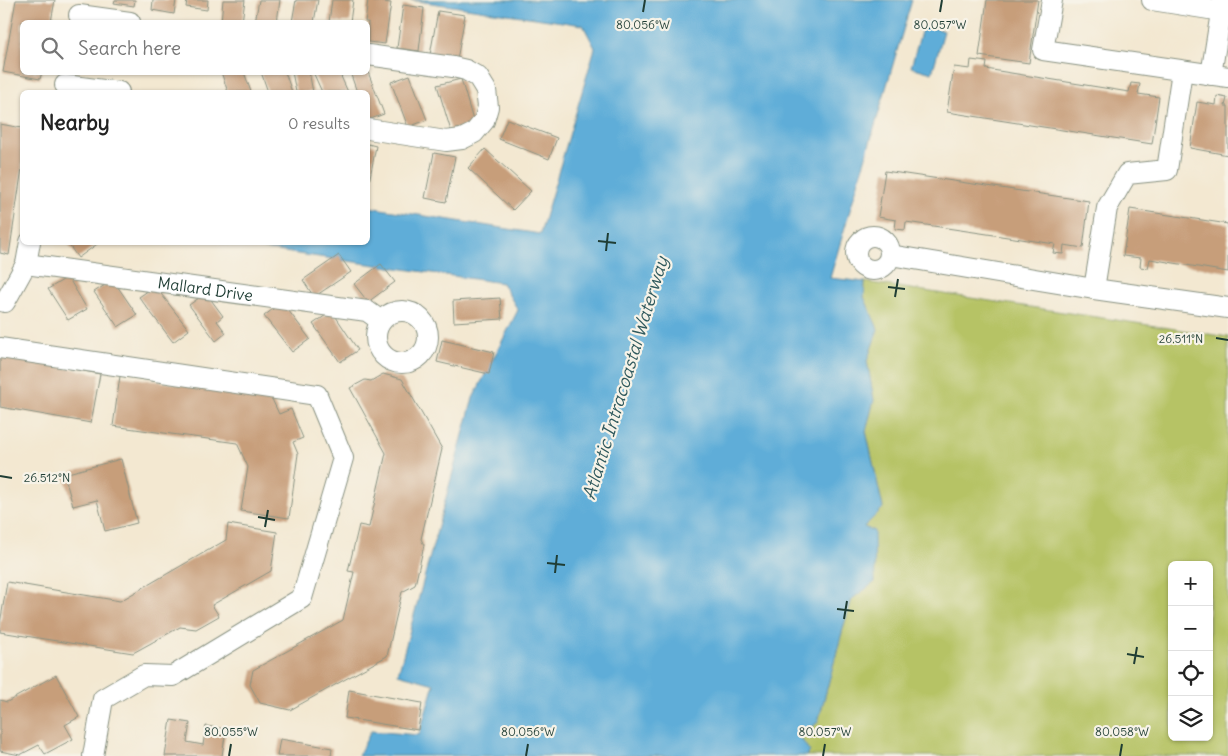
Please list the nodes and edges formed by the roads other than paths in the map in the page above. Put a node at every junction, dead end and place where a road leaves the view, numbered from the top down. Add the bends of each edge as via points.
1 (1052, 0) edge
2 (1152, 0) edge
3 (1224, 8) edge
4 (80, 13) edge
5 (119, 20) edge
6 (370, 55) edge
7 (1182, 71) junction
8 (1220, 76) edge
9 (65, 83) edge
10 (107, 90) edge
11 (370, 129) edge
12 (29, 245) edge
13 (890, 255) dead end
14 (26, 264) junction
15 (1094, 289) junction
16 (0, 301) edge
17 (1228, 308) edge
18 (381, 322) dead end
19 (0, 348) edge
20 (93, 756) edge

1 - 7 street via 1043,50
2 - 3 street
3 - 8 street
4 - 5 street
6 - 11 street via 466,70 478,77 486,90 488,107 484,121 474,133 462,140 446,141
7 - 8 street
7 - 15 street via 1166,170 1127,174 1107,208
9 - 10 street
12 - 14 street
13 - 15 street
14 - 16 street via 5,302
14 - 18 street, Mallard Drive via 367,311
15 - 17 street
19 - 20 street via 317,395 343,458 302,598 173,676 144,675 103,699

